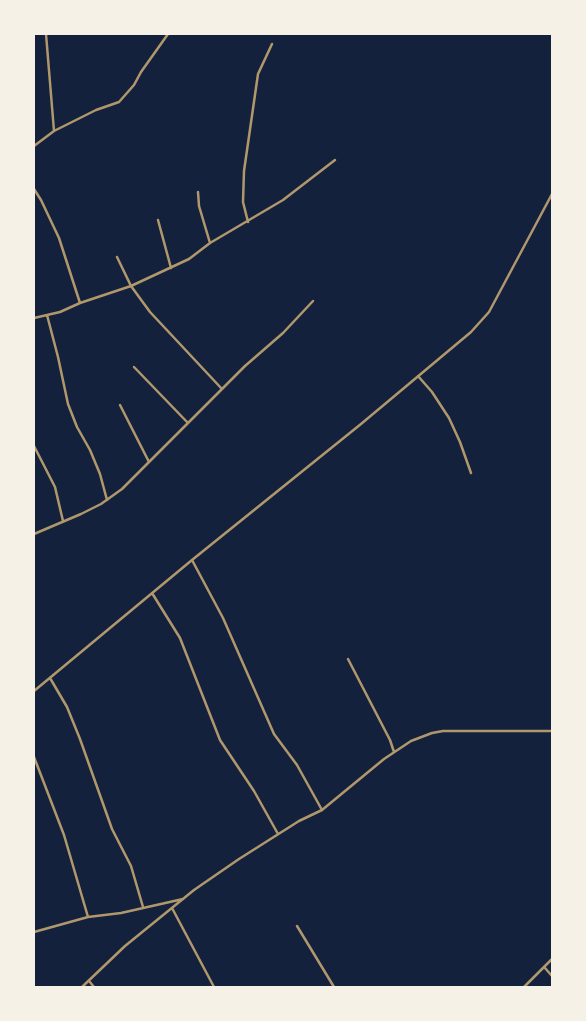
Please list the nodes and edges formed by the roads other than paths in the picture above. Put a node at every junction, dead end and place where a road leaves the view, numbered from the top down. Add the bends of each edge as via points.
1 (46, 34) edge
2 (168, 34) edge
3 (272, 44) dead end
4 (54, 131) junction
5 (34, 146) edge
6 (335, 160) dead end
7 (34, 189) edge
8 (198, 192) dead end
9 (552, 194) edge
10 (158, 220) dead end
11 (248, 222) junction
12 (210, 243) junction
13 (117, 257) dead end
14 (171, 268) junction
15 (131, 286) junction
16 (313, 301) dead end
17 (80, 303) junction
18 (47, 315) junction
19 (34, 318) edge
20 (134, 367) dead end
21 (418, 376) junction
22 (222, 389) junction
23 (120, 405) dead end
24 (188, 423) junction
25 (34, 446) edge
26 (149, 462) junction
27 (471, 473) dead end
28 (107, 500) junction
29 (64, 521) junction
30 (34, 534) edge
31 (192, 560) junction
32 (152, 593) junction
33 (348, 659) dead end
34 (50, 678) junction
35 (34, 691) edge
36 (552, 731) edge
37 (394, 752) junction
38 (34, 757) edge
39 (322, 810) junction
40 (278, 834) junction
41 (184, 898) junction
42 (143, 907) junction
43 (172, 908) junction
44 (88, 917) junction
45 (297, 926) dead end
46 (34, 932) edge
47 (552, 959) edge
48 (545, 968) junction
49 (552, 976) edge
50 (88, 981) junction
51 (82, 987) edge
52 (94, 987) edge
53 (214, 987) edge
54 (334, 987) edge
55 (524, 987) edge

1 - 4 street
2 - 4 street via 119,102
3 - 11 street via 258,74 244,171 243,202
4 - 5 street
6 - 11 street
7 - 17 street via 59,238
8 - 12 street
9 - 21 street via 489,312 471,332
10 - 14 street
11 - 12 street
12 - 14 street
13 - 15 street
14 - 15 street
15 - 17 street
15 - 22 street via 168,333
16 - 22 street
17 - 18 street
18 - 19 street
18 - 28 street via 68,404 100,474
20 - 24 street
21 - 27 street via 449,418
21 - 31 street
22 - 24 street
23 - 26 street
24 - 26 street
25 - 29 street via 55,487
26 - 28 street
28 - 29 street
29 - 30 street
31 - 32 street
31 - 39 street via 223,618 274,734 298,765
32 - 34 street
32 - 40 street via 180,638 220,740
33 - 37 street
34 - 35 street
34 - 42 street via 80,739 112,829 131,866
36 - 37 street via 443,731 423,736
37 - 39 street
38 - 44 street via 64,835
39 - 40 street
40 - 41 street
41 - 42 street
41 - 43 street
42 - 44 street
43 - 50 street
43 - 53 street
44 - 46 street
45 - 54 street
47 - 48 street
48 - 49 street
48 - 55 street
50 - 51 street
50 - 52 street

